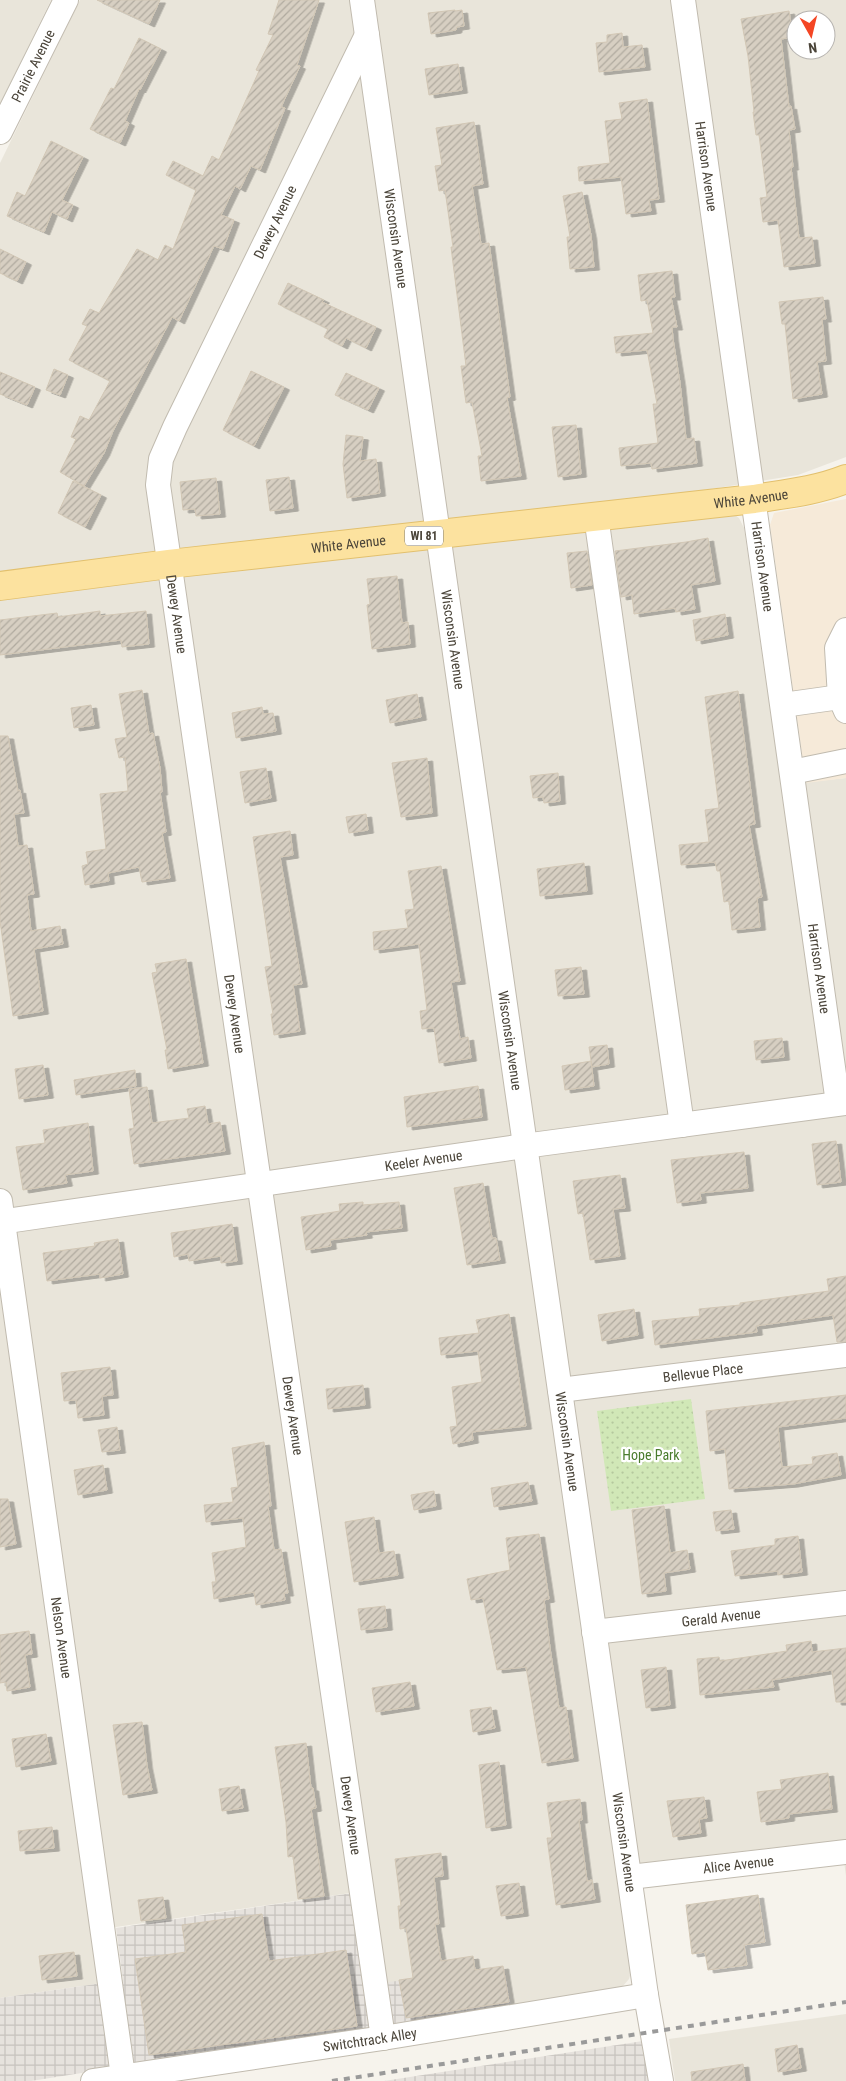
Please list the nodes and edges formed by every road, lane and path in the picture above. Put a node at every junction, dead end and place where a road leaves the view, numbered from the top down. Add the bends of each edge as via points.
1 (66, 0) edge
2 (362, 0) edge
3 (683, 0) edge
4 (367, 35) junction
5 (6, 107) edge
6 (0, 132) edge
7 (846, 479) edge
8 (754, 499) junction
9 (596, 516) junction
10 (438, 534) junction
11 (169, 564) junction
12 (0, 586) edge
13 (846, 630) edge
14 (843, 704) edge
15 (783, 705) junction
16 (846, 761) edge
17 (792, 772) junction
18 (842, 1103) edge
19 (682, 1125) junction
20 (524, 1146) junction
21 (261, 1185) junction
22 (1, 1215) edge
23 (846, 1355) edge
24 (560, 1390) junction
25 (846, 1603) edge
26 (594, 1632) junction
27 (846, 1852) edge
28 (630, 1877) junction
29 (646, 1995) junction
30 (383, 2038) junction
31 (123, 2076) junction
32 (94, 2081) edge
33 (661, 2081) edge

1 - 5 street, Prairie Avenue
2 - 4 street, Wisconsin Avenue
3 - 8 street, Harrison Avenue
4 - 10 street, Wisconsin Avenue
4 - 11 street, Dewey Avenue via 162,459 158,485
5 - 6 street, Prairie Avenue
7 - 8 main road, White Avenue / WI 81 via 830,486
8 - 9 main road, White Avenue / WI 81
8 - 15 street, Harrison Avenue
9 - 10 main road, White Avenue / WI 81
9 - 19 street
10 - 11 main road, White Avenue / WI 81
10 - 20 street, Wisconsin Avenue
11 - 12 main road, White Avenue / WI 81
11 - 21 street, Dewey Avenue
13 - 14 street via 837,648
14 - 15 street
15 - 17 street, Harrison Avenue
16 - 17 street
17 - 18 street, Harrison Avenue
18 - 19 street, Keeler Avenue
19 - 20 street, Keeler Avenue
20 - 21 street, Keeler Avenue
20 - 24 street, Wisconsin Avenue
21 - 22 street, Keeler Avenue
21 - 30 street, Dewey Avenue
22 - 31 street, Nelson Avenue
23 - 24 street, Bellevue Place
24 - 26 street, Wisconsin Avenue
25 - 26 street, Gerald Avenue
26 - 28 street, Wisconsin Avenue
27 - 28 street, Alice Avenue
28 - 29 street, Wisconsin Avenue
29 - 30 street, Switchtrack Alley
29 - 33 street, Wisconsin Avenue
30 - 31 street, Switchtrack Alley
31 - 32 street, Switchtrack Alley

